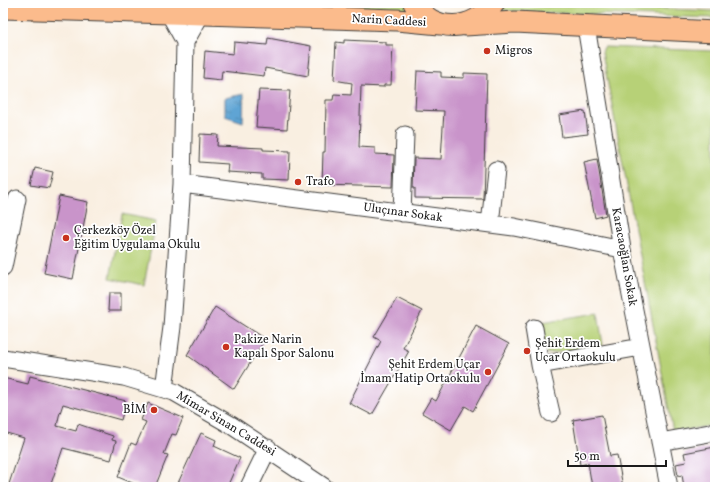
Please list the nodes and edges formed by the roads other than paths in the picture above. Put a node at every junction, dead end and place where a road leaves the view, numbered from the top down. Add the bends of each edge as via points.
1 (414, 3) edge
2 (494, 3) edge
3 (3, 8) edge
4 (169, 13) junction
5 (202, 14) junction
6 (440, 24) junction
7 (465, 24) junction
8 (586, 26) junction
9 (715, 32) edge
10 (185, 42) junction
11 (405, 136) dead end
12 (493, 171) dead end
13 (182, 184) junction
14 (16, 199) dead end
15 (402, 213) junction
16 (487, 224) junction
17 (622, 249) junction
18 (3, 267) edge
19 (534, 328) dead end
20 (641, 347) junction
21 (3, 358) edge
22 (540, 365) junction
23 (164, 389) junction
24 (551, 413) dead end
25 (715, 432) edge
26 (660, 442) junction
27 (268, 448) junction
28 (249, 487) edge
29 (324, 487) edge
30 (668, 487) edge

1 - 6 main road via 428,18
2 - 7 main road via 478,19
3 - 4 main road, Narin Caddesi
4 - 5 main road, Narin Caddesi
4 - 10 street
5 - 6 main road, Narin Caddesi via 397,20
5 - 10 street
6 - 7 main road, Narin Caddesi
7 - 8 main road via 515,22
8 - 9 main road
8 - 17 street, Karacaoğlan Sokak
10 - 13 street
11 - 15 street
12 - 16 street
13 - 15 street, Uluçınar Sokak
13 - 23 street via 172,327
14 - 18 street
15 - 16 street, Uluçınar Sokak
16 - 17 street, Uluçınar Sokak
17 - 20 street, Karacaoğlan Sokak
19 - 22 street
20 - 22 street
20 - 26 street, Karacaoğlan Sokak
21 - 23 street, Mimar Sinan Caddesi via 124,377
22 - 24 street
23 - 27 street, Mimar Sinan Caddesi via 174,392
25 - 26 street
26 - 30 street, Karacaoğlan Sokak
27 - 28 street
27 - 29 street, Mimar Sinan Caddesi

